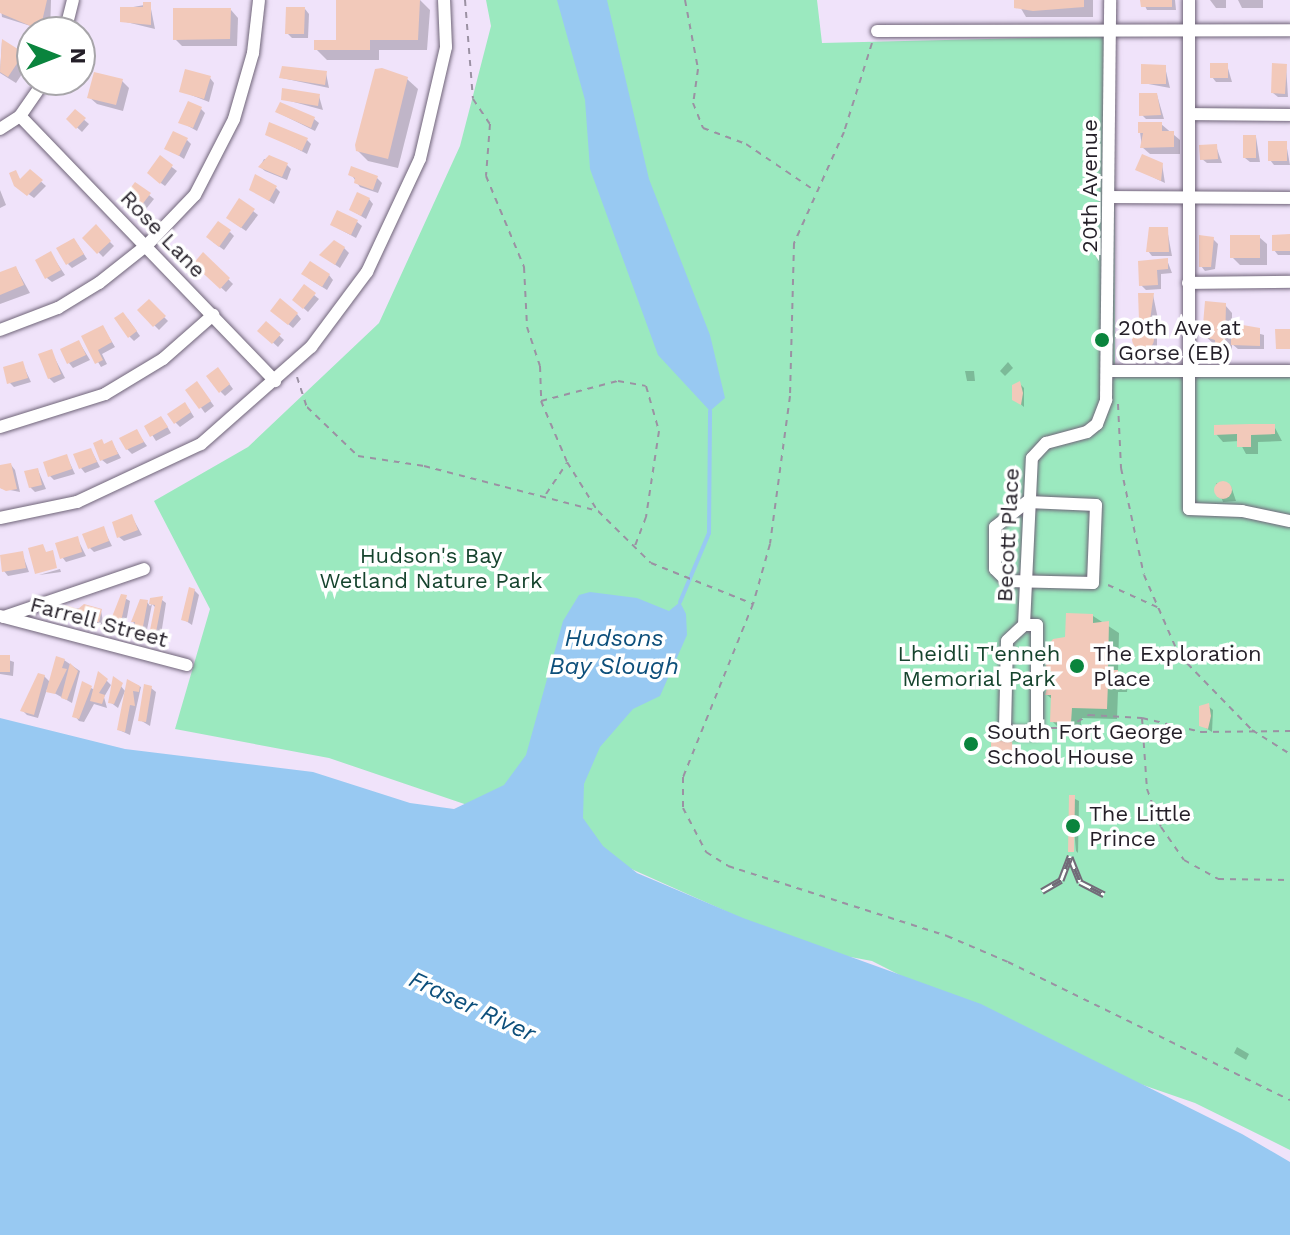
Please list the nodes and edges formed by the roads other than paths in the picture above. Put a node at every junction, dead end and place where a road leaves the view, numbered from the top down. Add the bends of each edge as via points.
1 (259, 0) edge
2 (444, 0) edge
3 (1110, 0) edge
4 (1189, 0) edge
5 (1189, 30) junction
6 (1290, 30) edge
7 (877, 31) road end
8 (1110, 31) junction
9 (34, 96) edge
10 (1189, 114) junction
11 (1290, 115) edge
12 (20, 116) junction
13 (0, 129) edge
14 (1111, 197) junction
15 (1189, 198) junction
16 (1290, 198) edge
17 (147, 245) junction
18 (1290, 282) edge
19 (1188, 283) junction
20 (213, 315) junction
21 (0, 330) edge
22 (1108, 371) junction
23 (1188, 371) junction
24 (1290, 371) edge
25 (275, 381) junction
26 (0, 427) edge
27 (1028, 502) junction
28 (0, 518) edge
29 (1290, 521) edge
30 (144, 569) dead end
31 (1025, 582) junction
32 (2, 616) edge
33 (1024, 625) junction
34 (187, 665) dead end

1 - 17 street via 253,53 219,157 195,195
2 - 25 street via 446,47 420,159 367,272
3 - 8 street, 20th Avenue
4 - 5 street
5 - 6 street
5 - 8 street
5 - 10 street
7 - 8 street
8 - 14 street, 20th Avenue
9 - 12 street
10 - 11 street
10 - 15 street
12 - 13 street
12 - 17 street, Rose Lane
14 - 15 street
14 - 22 street, 20th Avenue
15 - 16 street
15 - 19 street
17 - 20 street, Rose Lane
17 - 21 street via 58,308
18 - 19 street
19 - 23 street
20 - 25 street, Rose Lane
20 - 26 street via 163,359 105,394
22 - 23 street
22 - 27 street, Becott Place via 1097,424 1087,432 1046,443 1032,458
23 - 24 street
23 - 29 street via 1189,509 1242,511
25 - 28 street via 201,444 77,502
27 - 31 street, Becott Place
27 - 31 street via 995,527 995,569 1007,581
27 - 31 street via 1096,505 1093,583
30 - 32 street
31 - 33 street, Becott Place
32 - 34 street, Farrell Street
33 - 33 street, Becott Place via 1037,625 1041,730 1005,732 1007,641

